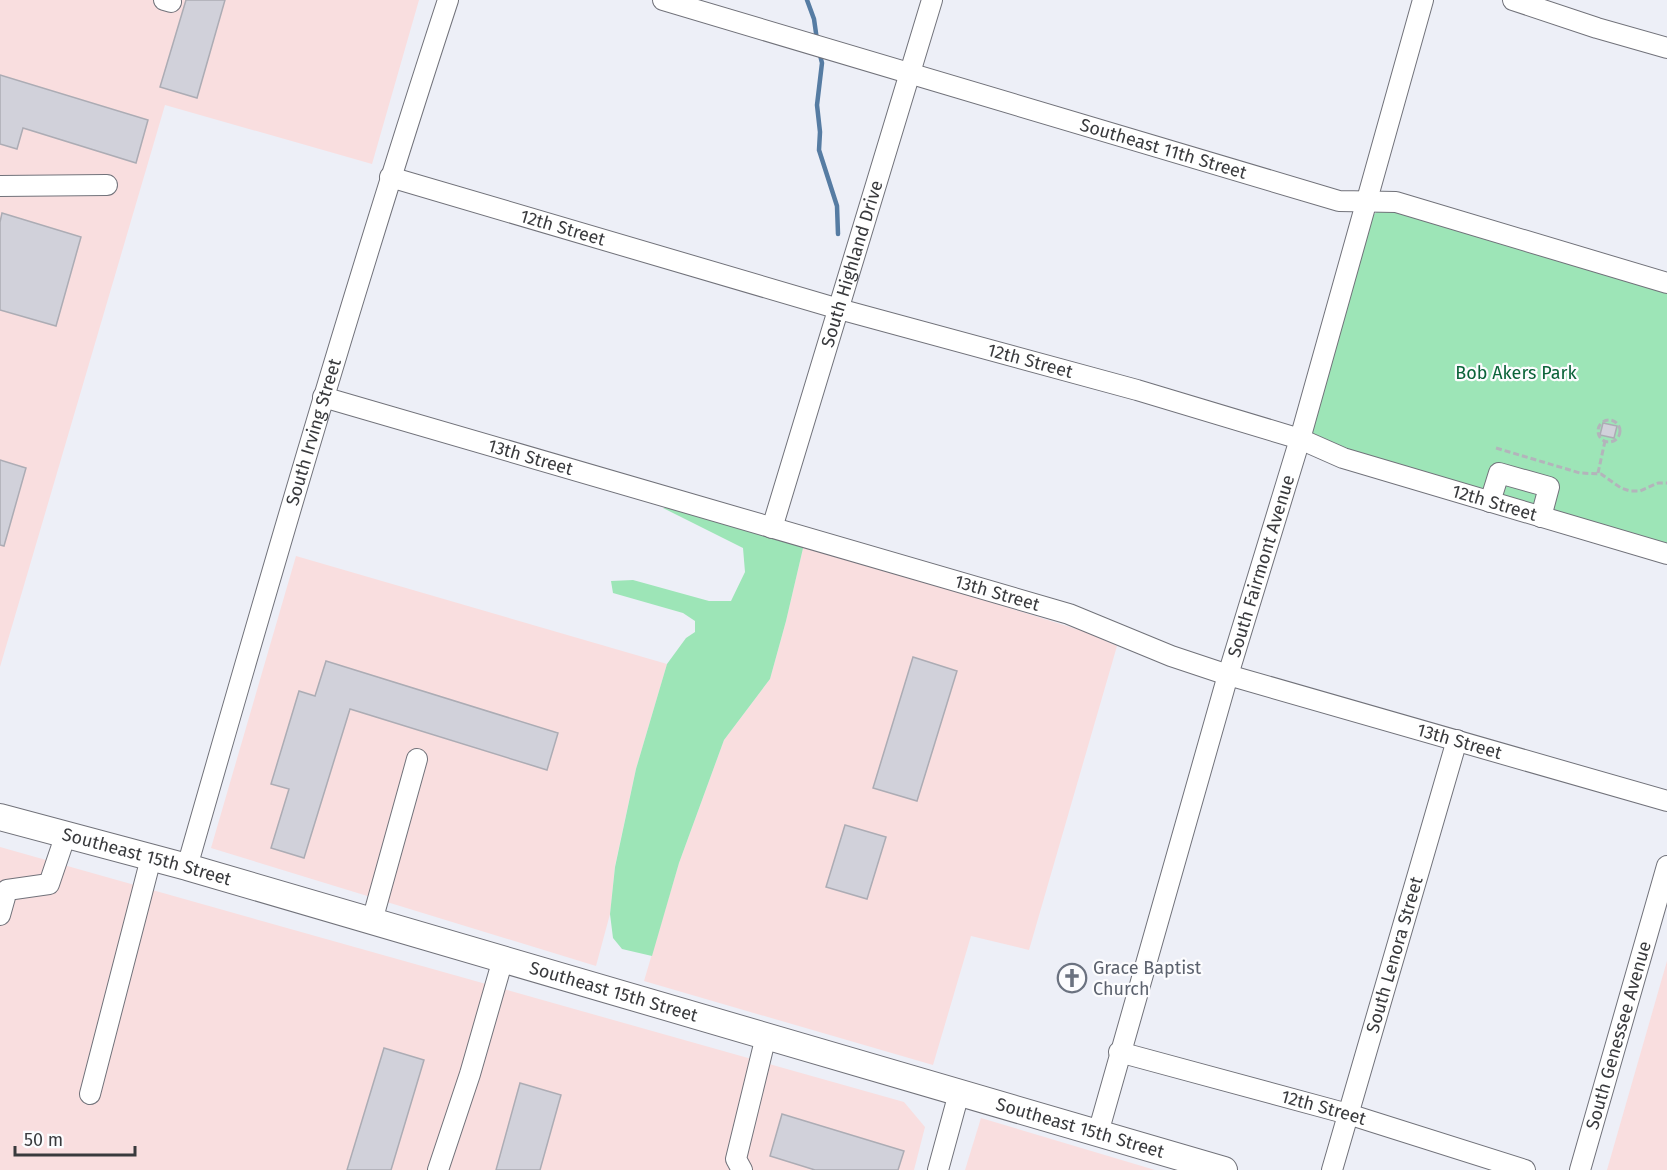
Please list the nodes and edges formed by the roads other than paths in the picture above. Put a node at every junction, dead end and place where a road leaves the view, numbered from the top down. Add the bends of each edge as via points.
1 (448, 0) edge
2 (663, 0) edge
3 (932, 0) edge
4 (1423, 0) edge
5 (1513, 0) edge
6 (1667, 48) edge
7 (910, 74) junction
8 (390, 177) junction
9 (107, 185) dead end
10 (0, 186) edge
11 (1367, 201) junction
12 (1667, 283) edge
13 (839, 309) junction
14 (323, 398) junction
15 (1300, 440) junction
16 (1490, 502) junction
17 (1541, 517) junction
18 (772, 528) junction
19 (1667, 554) edge
20 (1228, 675) junction
21 (1457, 740) junction
22 (417, 759) dead end
23 (1667, 801) edge
24 (0, 817) edge
25 (66, 834) junction
26 (151, 858) junction
27 (1667, 866) edge
28 (187, 867) junction
29 (0, 915) edge
30 (372, 921) junction
31 (503, 959) junction
32 (766, 1036) junction
33 (1119, 1052) junction
34 (959, 1093) junction
35 (90, 1094) dead end
36 (1348, 1114) junction
37 (1098, 1133) junction
38 (1199, 1166) edge
39 (438, 1170) edge
40 (742, 1170) edge
41 (938, 1170) edge
42 (1224, 1170) edge
43 (1332, 1170) edge
44 (1525, 1170) edge
45 (1580, 1170) edge

1 - 8 street, South Irving Street
2 - 7 street, Southeast 11th Street
3 - 7 street, South Highland Drive
4 - 11 street, South Fairmont Avenue
5 - 6 street
7 - 11 street, Southeast 11th Street via 1338,201
7 - 13 street, South Highland Drive
8 - 13 street, 12th Street
8 - 14 street, South Irving Street
9 - 10 street
11 - 12 street, Southeast 11th Street via 1396,202
11 - 15 street, South Fairmont Avenue
13 - 15 street, 12th Street via 1137,390
13 - 18 street, South Highland Drive
14 - 18 street, 13th Street
14 - 28 street, South Irving Street
15 - 16 street, 12th Street via 1343,459
15 - 20 street, South Fairmont Avenue
16 - 17 street, 12th Street
16 - 17 street via 1499,473 1549,487
17 - 19 street, 12th Street
18 - 20 street, 13th Street via 1069,614
20 - 21 street, 13th Street
20 - 33 street, South Fairmont Avenue
21 - 23 street, 13th Street
21 - 36 street, South Lenora Street
22 - 30 street
24 - 25 main road, Southeast 15th Street
25 - 26 main road, Southeast 15th Street
25 - 29 street via 49,884 7,890
26 - 28 main road, Southeast 15th Street
26 - 35 street
27 - 45 street, South Genessee Avenue
28 - 30 main road, Southeast 15th Street
30 - 31 main road, Southeast 15th Street
31 - 32 main road, Southeast 15th Street
31 - 39 street
32 - 34 main road, Southeast 15th Street
32 - 40 street via 736,1159
33 - 36 street, 12th Street
33 - 37 street, South Fairmont Avenue
34 - 37 main road, Southeast 15th Street
34 - 41 street
36 - 43 street, South Lenora Street
36 - 44 street, 12th Street
37 - 38 main road, Southeast 15th Street
38 - 42 main road, Southeast 15th Street

